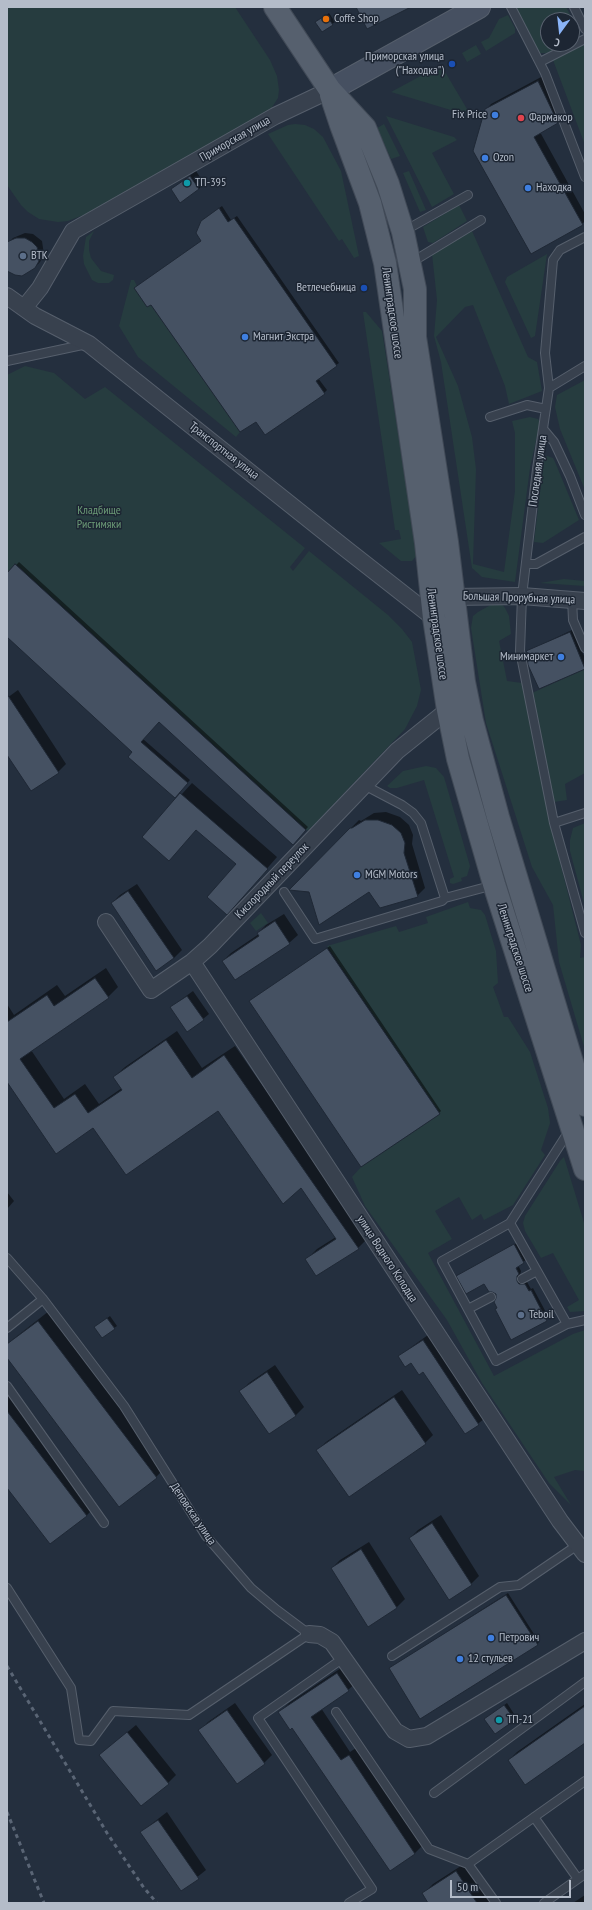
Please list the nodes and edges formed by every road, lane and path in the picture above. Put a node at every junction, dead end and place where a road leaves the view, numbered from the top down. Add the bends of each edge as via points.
1 (275, 7) edge
2 (479, 7) edge
3 (511, 7) edge
4 (574, 7) edge
5 (585, 28) edge
6 (585, 39) edge
7 (540, 62) junction
8 (330, 90) junction
9 (585, 177) edge
10 (468, 195) dead end
11 (481, 220) dead end
12 (403, 232) junction
13 (585, 237) edge
14 (410, 263) junction
15 (7, 296) edge
16 (24, 308) junction
17 (89, 344) junction
18 (7, 361) edge
19 (585, 366) edge
20 (549, 388) junction
21 (546, 408) junction
22 (490, 418) dead end
23 (544, 430) junction
24 (585, 514) edge
25 (585, 537) edge
26 (526, 564) junction
27 (453, 596) junction
28 (522, 596) junction
29 (578, 600) edge
30 (434, 618) junction
31 (585, 648) edge
32 (448, 710) junction
33 (364, 785) junction
34 (585, 813) edge
35 (554, 823) junction
36 (494, 884) junction
37 (284, 892) dead end
38 (444, 898) junction
39 (106, 922) dead end
40 (585, 933) edge
41 (192, 962) junction
42 (585, 1105) edge
43 (572, 1126) junction
44 (585, 1169) edge
45 (510, 1223) junction
46 (7, 1258) edge
47 (537, 1271) junction
48 (522, 1279) dead end
49 (491, 1297) dead end
50 (43, 1299) junction
51 (468, 1309) junction
52 (585, 1320) edge
53 (567, 1324) junction
54 (7, 1328) edge
55 (7, 1386) edge
56 (104, 1523) dead end
57 (582, 1549) edge
58 (7, 1588) edge
59 (309, 1634) junction
60 (585, 1641) edge
61 (392, 1656) dead end
62 (342, 1659) junction
63 (585, 1682) edge
64 (336, 1712) dead end
65 (585, 1780) edge
66 (434, 1793) dead end
67 (534, 1817) junction
68 (468, 1864) junction
69 (582, 1876) edge
70 (349, 1903) edge
71 (496, 1903) edge
72 (544, 1903) edge

1 - 8 main road, Ленинградское шоссе
2 - 8 main road, Приморская улица
3 - 7 lane
4 - 5 lane
6 - 7 lane
7 - 9 lane
8 - 12 main road, Ленинградское шоссе via 365,128 388,184
8 - 16 street, Приморская улица via 275,116 73,231 40,288
8 - 30 main road, Ленинградское шоссе via 370,203 385,263 426,543
10 - 12 lane
11 - 14 lane
12 - 14 main road, Ленинградское шоссе
13 - 20 lane, Последняя улица via 560,250 553,260 545,353
14 - 27 main road, Ленинградское шоссе via 415,289 415,337
15 - 16 street, Транспортная улица
16 - 17 street, Транспортная улица
17 - 18 lane
17 - 30 street, Транспортная улица
19 - 20 lane
20 - 21 lane, Последняя улица
21 - 22 lane via 527,405
21 - 23 lane, Последняя улица
23 - 24 lane via 554,442
23 - 26 lane, Последняя улица
25 - 26 lane via 536,564
26 - 28 lane, Последняя улица
27 - 28 street, Большая Прорубная улица
27 - 42 main road, Ленинградское шоссе via 464,682 481,761
28 - 29 street, Большая Прорубная улица
28 - 35 lane, Последняя улица via 520,658
29 - 31 lane via 573,620
30 - 32 main road, Ленинградское шоссе
32 - 33 street, Кислородный переулок via 397,751
32 - 36 main road, Ленинградское шоссе via 458,759
33 - 38 lane via 402,805 421,823
33 - 41 street, Кислородный переулок
34 - 35 lane
35 - 40 lane, Последняя улица
36 - 38 lane
36 - 43 main road, Ленинградское шоссе
37 - 38 lane via 315,939 442,901
39 - 41 street, Кислородный переулок via 151,990
41 - 57 street, улица Водного Колодца via 560,1521
43 - 44 main road, Ленинградское шоссе
43 - 45 lane
45 - 47 lane
45 - 51 lane via 442,1261
46 - 50 lane, Деповская улица
47 - 48 lane
47 - 53 lane
49 - 51 lane
50 - 54 lane
50 - 59 lane, Деповская улица via 124,1406 206,1536 251,1588
51 - 53 lane via 496,1361
52 - 53 lane
55 - 56 lane
57 - 61 lane via 519,1585 500,1587
58 - 59 lane via 71,1688 79,1740 91,1741 113,1711 189,1715
59 - 62 street, Деповская улица via 320,1635 332,1642
60 - 62 street, Деповская улица via 427,1736 409,1739 395,1732
62 - 70 lane via 258,1718 372,1889
63 - 66 lane
64 - 68 lane via 430,1849
65 - 67 lane
67 - 68 lane
67 - 69 lane
68 - 71 lane
69 - 72 lane

